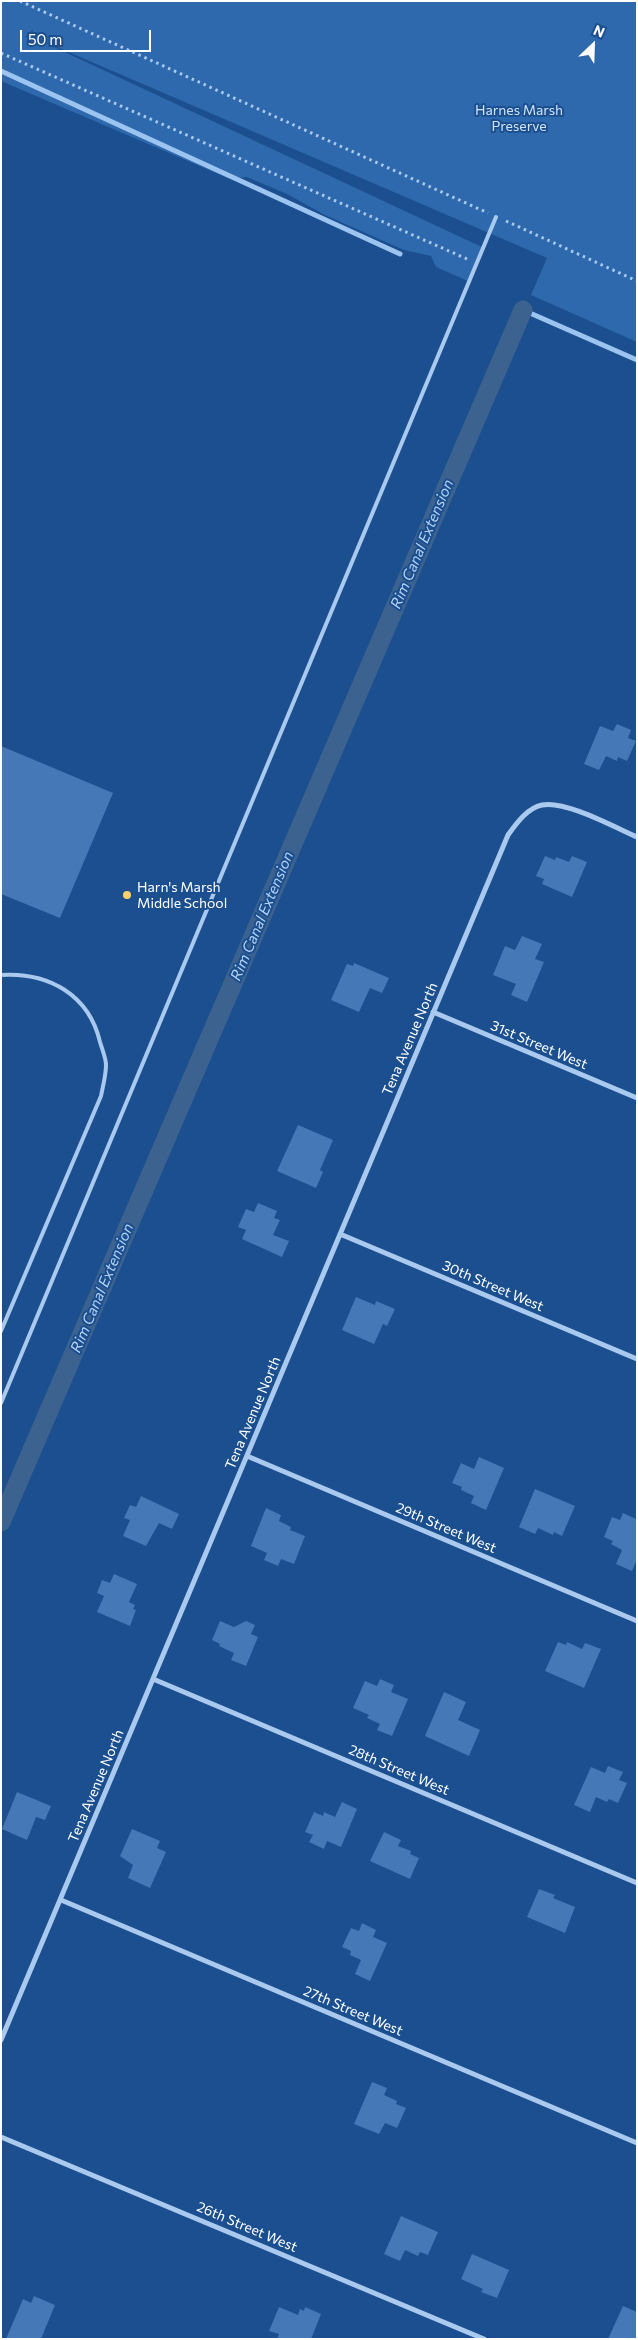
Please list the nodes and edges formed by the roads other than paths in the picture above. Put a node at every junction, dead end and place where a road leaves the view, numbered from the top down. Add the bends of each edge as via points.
1 (496, 217) road end
2 (637, 837) edge
3 (1, 975) edge
4 (433, 1012) junction
5 (637, 1098) edge
6 (340, 1234) junction
7 (1, 1331) edge
8 (637, 1359) edge
9 (1, 1403) edge
10 (246, 1456) junction
11 (637, 1621) edge
12 (153, 1678) junction
13 (637, 1882) edge
14 (61, 1900) junction
15 (1, 2040) edge
16 (1, 2137) edge
17 (637, 2143) edge
18 (484, 2339) edge

1 - 9 lane
2 - 4 street, Tena Avenue North via 561,804 540,805 519,819 508,835
3 - 7 lane via 53,982 80,1001 96,1026 106,1064 101,1096
4 - 5 street, 31st Street West
4 - 6 street, Tena Avenue North
6 - 8 street, 30th Street West
6 - 10 street, Tena Avenue North
10 - 11 street, 29th Street West
10 - 12 street, Tena Avenue North
12 - 13 street, 28th Street West
12 - 14 street, Tena Avenue North
14 - 15 street, Tena Avenue North
14 - 17 street, 27th Street West
16 - 18 street, 26th Street West

